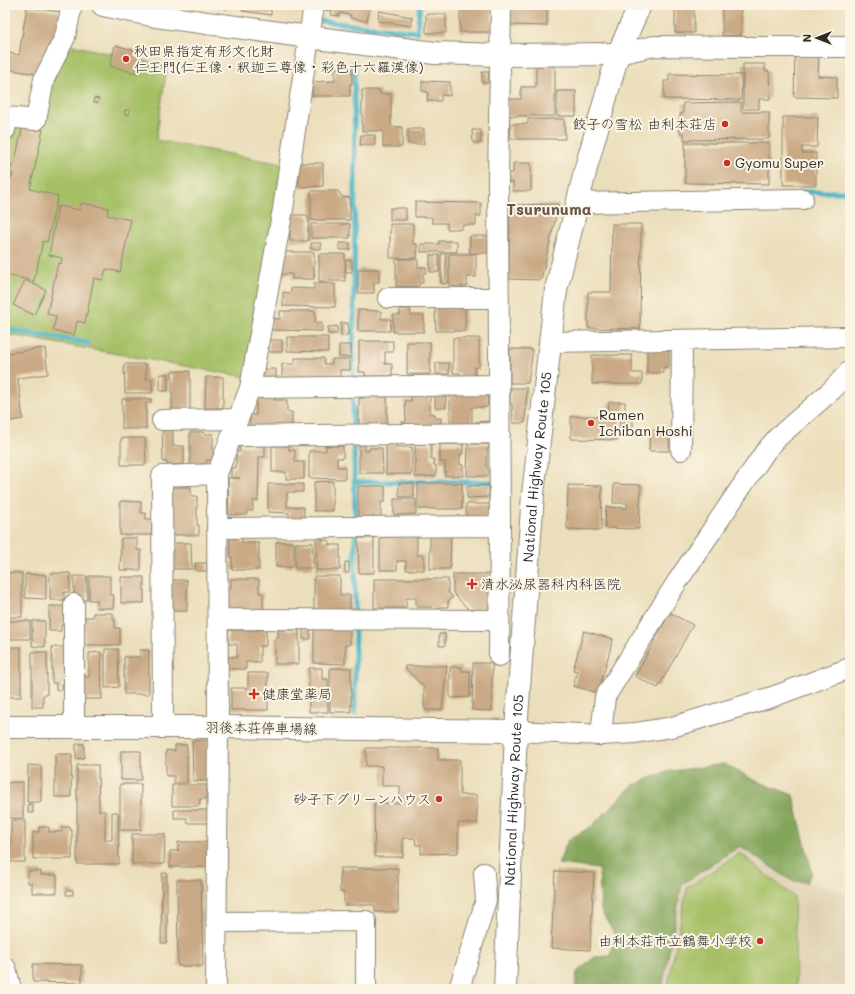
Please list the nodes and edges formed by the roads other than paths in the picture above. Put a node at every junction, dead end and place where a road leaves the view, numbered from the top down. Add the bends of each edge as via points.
1 (72, 5) edge
2 (103, 5) edge
3 (314, 5) edge
4 (501, 5) edge
5 (640, 5) edge
6 (135, 8) edge
7 (309, 38) junction
8 (850, 47) edge
9 (618, 54) junction
10 (500, 55) junction
11 (5, 130) edge
12 (804, 199) dead end
13 (577, 203) junction
14 (388, 298) dead end
15 (499, 298) junction
16 (850, 337) edge
17 (682, 340) junction
18 (550, 342) junction
19 (850, 372) edge
20 (499, 385) junction
21 (250, 388) junction
22 (162, 420) dead end
23 (235, 428) junction
24 (500, 433) junction
25 (681, 450) dead end
26 (217, 474) junction
27 (500, 526) junction
28 (217, 528) junction
29 (74, 604) dead end
30 (218, 620) junction
31 (499, 620) junction
32 (499, 656) dead end
33 (850, 668) edge
34 (5, 727) edge
35 (163, 727) junction
36 (218, 727) junction
37 (74, 728) junction
38 (516, 732) junction
39 (601, 735) junction
40 (484, 873) dead end
41 (216, 922) junction
42 (5, 968) edge
43 (10, 989) edge
44 (216, 989) edge
45 (366, 989) edge
46 (459, 989) edge
47 (505, 989) edge

1 - 11 street via 66,37 44,79 36,120 7,117
2 - 6 main road
3 - 7 street
4 - 10 street
5 - 9 main road, National Highway Route 105
6 - 7 main road via 156,16
7 - 10 main road via 435,54
7 - 21 street via 283,209
8 - 9 street via 654,46
9 - 10 main road
9 - 13 main road, National Highway Route 105
10 - 15 street
12 - 13 street
13 - 18 main road, National Highway Route 105 via 556,290
14 - 15 street
15 - 20 street
16 - 17 street
17 - 18 street
17 - 25 street
18 - 38 main road, National Highway Route 105 via 533,494
19 - 39 street via 778,437 765,452 677,582 605,697
20 - 21 street
20 - 24 street
21 - 23 street
22 - 23 street
23 - 24 street
23 - 26 street
24 - 27 street
26 - 28 street
26 - 35 street via 162,476
27 - 28 street
27 - 31 street
28 - 30 street
29 - 37 street
30 - 31 street
30 - 36 street
31 - 32 street
33 - 39 street via 772,697 672,727
34 - 37 main road, 羽後本荘停車場線
35 - 36 main road, 羽後本荘停車場線
35 - 37 main road, 羽後本荘停車場線
36 - 38 main road, 羽後本荘停車場線
36 - 41 street
38 - 39 street
38 - 47 main road, National Highway Route 105
40 - 46 street via 486,900
41 - 44 street
41 - 45 street via 366,921
42 - 43 main road

